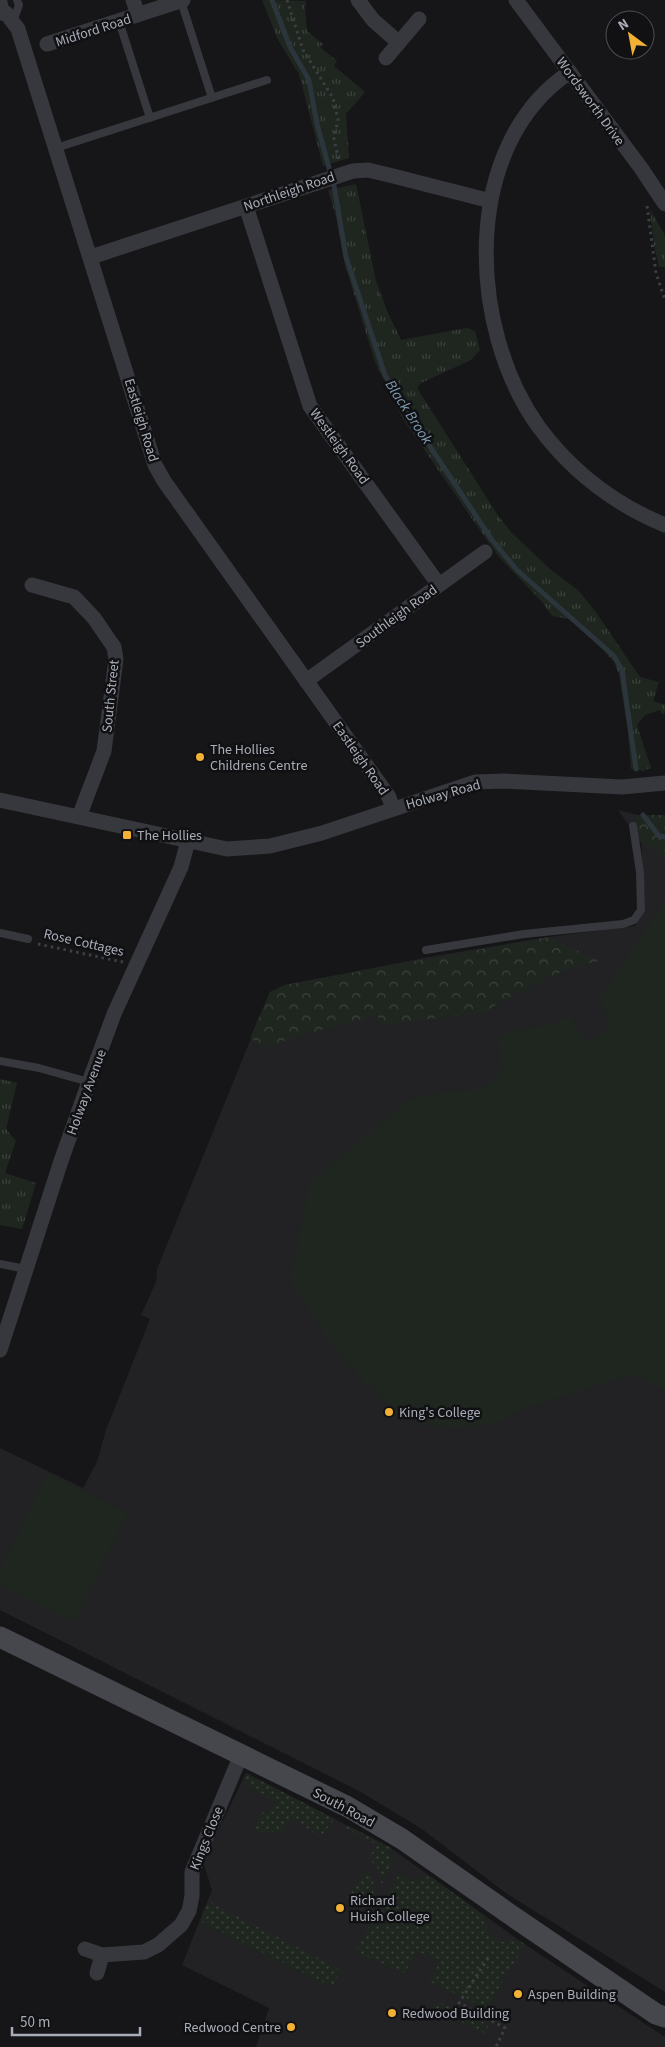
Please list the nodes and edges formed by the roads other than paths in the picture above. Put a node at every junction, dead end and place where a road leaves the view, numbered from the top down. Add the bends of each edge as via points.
1 (17, 0) edge
2 (133, 0) edge
3 (182, 0) edge
4 (358, 0) edge
5 (516, 0) edge
6 (5, 12) edge
7 (138, 15) junction
8 (419, 19) dead end
9 (119, 21) junction
10 (398, 42) junction
11 (47, 44) dead end
12 (386, 58) dead end
13 (570, 72) junction
14 (267, 80) dead end
15 (212, 98) junction
16 (150, 118) junction
17 (56, 148) junction
18 (491, 201) junction
19 (665, 204) edge
20 (246, 206) junction
21 (91, 257) junction
22 (665, 525) edge
23 (485, 552) dead end
24 (32, 585) dead end
25 (439, 585) junction
26 (306, 681) junction
27 (665, 783) edge
28 (646, 786) junction
29 (665, 787) edge
30 (0, 800) edge
31 (393, 809) junction
32 (79, 817) junction
33 (633, 826) dead end
34 (188, 841) junction
35 (0, 933) edge
36 (28, 939) road end
37 (426, 950) dead end
38 (0, 1061) edge
39 (89, 1082) junction
40 (0, 1264) edge
41 (26, 1269) junction
42 (0, 1350) edge
43 (0, 1637) edge
44 (241, 1755) junction
45 (85, 1949) dead end
46 (102, 1955) junction
47 (97, 1973) dead end
48 (665, 2017) edge

1 - 6 lane via 19,5
2 - 7 street, Midford Road
3 - 7 street, Midford Road
3 - 15 lane
4 - 10 street via 373,20
5 - 13 street, Wordsworth Drive
6 - 17 street, Eastleigh Road via 18,29
7 - 9 street, Midford Road
8 - 10 street
9 - 11 street, Midford Road
9 - 16 lane
10 - 12 street
13 - 18 street via 532,106 514,132
13 - 19 street, Wordsworth Drive
14 - 15 lane
15 - 16 lane
16 - 17 lane
17 - 21 street, Eastleigh Road
18 - 20 street, Northleigh Road via 368,170 341,174
18 - 22 street via 487,262 489,306 510,374 524,403 554,447 577,470 620,503
20 - 21 street, Northleigh Road
20 - 25 street, Westleigh Road via 310,406
21 - 26 street, Eastleigh Road via 155,465
23 - 25 street, Southleigh Road
24 - 32 street, South Street via 74,597 114,647 116,659 104,751
25 - 26 street, Southleigh Road
26 - 31 street, Eastleigh Road via 389,797
27 - 28 street, Holway Road
28 - 29 street, Holway Road
28 - 31 street, Holway Road via 503,780 475,782
30 - 32 street
31 - 34 street, Holway Road via 322,833 270,846 227,849
32 - 34 street
33 - 37 lane via 640,872 641,910 634,920
34 - 39 street, Holway Avenue via 181,867 114,1014
35 - 36 lane
38 - 39 lane
39 - 41 street, Holway Avenue
40 - 41 lane
41 - 42 street, Holway Avenue
43 - 44 main road, South Road
44 - 46 street, Kings Close via 192,1872 189,1911 181,1925 158,1945 144,1952
44 - 48 main road, South Road via 348,1807 402,1839 602,1978
45 - 46 street, Kings Close
46 - 47 street

